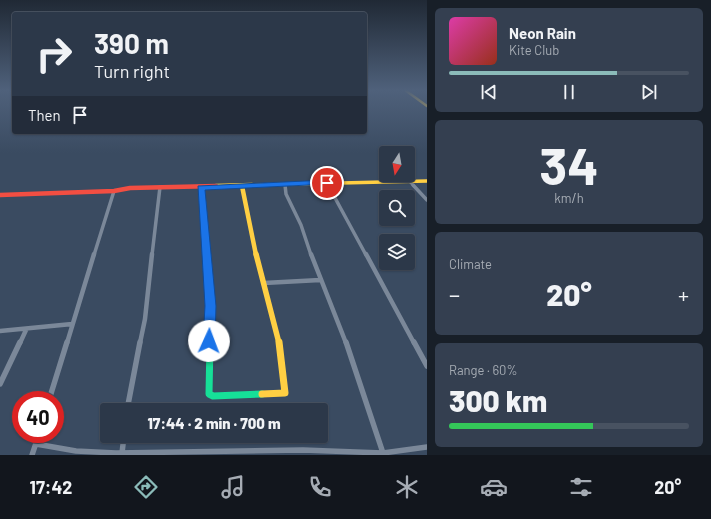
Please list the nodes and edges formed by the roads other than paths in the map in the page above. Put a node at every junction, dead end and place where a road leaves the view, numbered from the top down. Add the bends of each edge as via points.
1 (427, 181) edge
2 (410, 182) joint
3 (415, 182) edge
4 (327, 183) junction
5 (285, 184) junction
6 (242, 186) junction
7 (160, 187) junction
8 (201, 187) junction
9 (114, 191) junction
10 (0, 195) edge
11 (427, 200) edge
12 (320, 280) junction
13 (264, 283) junction
14 (72, 324) junction
15 (26, 330) junction
16 (0, 331) edge
17 (427, 366) edge
18 (0, 384) edge
19 (52, 391) edge
20 (128, 403) edge
21 (123, 443) edge
22 (36, 444) joint
23 (427, 448) edge
24 (303, 452) edge
25 (122, 453) junction
26 (235, 453) edge
27 (383, 453) junction
28 (398, 453) edge
29 (93, 454) edge
30 (184, 454) edge
31 (32, 455) edge

1 - 3 main road
2 - 4 main road
2 - 11 street
4 - 5 main road
4 - 17 street
5 - 6 main road
5 - 12 street via 286,194 300,220
6 - 8 main road
6 - 13 main road
7 - 8 main road
7 - 9 main road
7 - 20 street via 145,319
8 - 13 main road via 210,306 209,394 213,396 286,392 281,351
9 - 10 main road
9 - 14 street
12 - 13 street
12 - 27 street via 340,324
14 - 15 street
14 - 19 street
15 - 16 street
15 - 18 street
21 - 25 street
22 - 29 street
22 - 31 street
23 - 28 street
24 - 26 street
24 - 27 street
25 - 29 street
25 - 30 street
26 - 30 street
27 - 28 street

